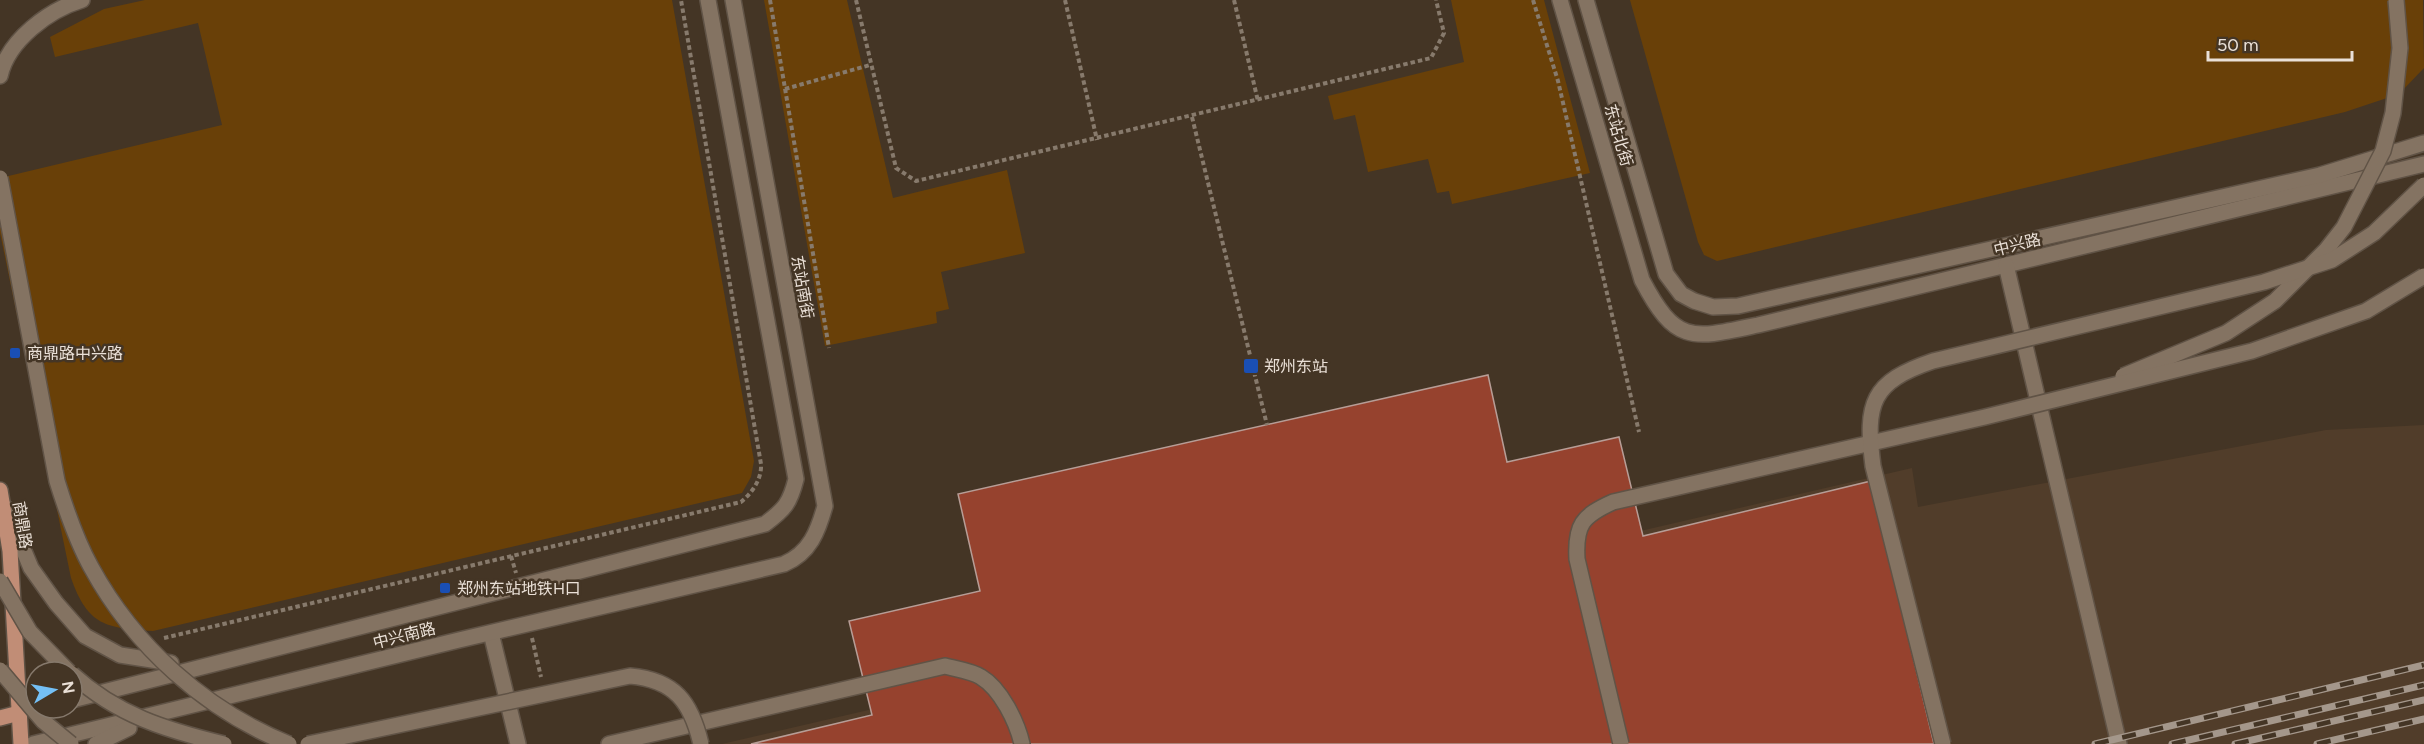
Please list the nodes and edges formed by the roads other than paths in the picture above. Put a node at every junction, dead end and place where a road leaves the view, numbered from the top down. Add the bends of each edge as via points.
1 (82, 0) edge
2 (708, 0) edge
3 (733, 0) edge
4 (1560, 0) edge
5 (1586, 0) edge
6 (2396, 0) edge
7 (0, 76) edge
8 (2424, 143) edge
9 (2424, 164) edge
10 (0, 178) edge
11 (2424, 185) edge
12 (2006, 265) junction
13 (1666, 274) joint
14 (2424, 276) edge
15 (1642, 280) joint
16 (2088, 391) junction
17 (0, 492) edge
18 (784, 564) joint
19 (0, 581) edge
20 (491, 633) junction
21 (251, 654) junction
22 (58, 660) edge
23 (0, 670) edge
24 (84, 685) edge
25 (84, 696) edge
26 (171, 711) junction
27 (24, 712) edge
28 (19, 713) junction
29 (0, 718) edge
30 (21, 744) edge
31 (33, 744) edge
32 (71, 744) edge
33 (96, 744) edge
34 (224, 744) edge
35 (289, 744) edge
36 (308, 744) edge
37 (518, 744) edge
38 (609, 744) edge
39 (701, 744) edge
40 (1022, 744) edge
41 (1621, 744) edge
42 (1943, 744) edge
43 (2119, 744) edge

1 - 7 street via 56,10 37,25 15,46
2 - 21 street, 中兴南路 via 796,479 785,509 765,524
3 - 18 street, 东站南街 via 825,506 810,544 796,559
4 - 15 street, 东站北街
5 - 13 street, 东站北街
6 - 16 street, bridge via 2400,48 2393,113 2383,151 2344,227 2326,250 2275,301 2226,333
8 - 13 street, 中兴路 via 2320,175 1738,306 1713,307 1694,301 1681,294
9 - 12 street, 中兴路
10 - 35 street, bridge via 57,481 91,567 126,619 169,670 258,731
11 - 42 street, bridge via 2374,233 2332,260 2264,282 1934,361 1888,382 1870,422 1873,466
12 - 15 street, 中兴路 via 1708,335 1687,333 1671,324
12 - 43 street
14 - 16 street, bridge via 2366,311 2286,340
16 - 41 street, bridge via 1613,502 1591,512 1576,535 1577,559
17 - 21 street via 31,568 85,636 120,655 171,663
17 - 28 main road, 商鼎路 via 10,551
18 - 20 street, 中兴南路
19 - 22 street, bridge via 30,632
20 - 26 street, 中兴南路
20 - 37 street
21 - 25 street, 中兴南路
23 - 32 street, bridge via 43,721
24 - 34 street, bridge via 150,723
26 - 31 street, 中兴南路
26 - 33 street
27 - 28 street
28 - 29 main road
28 - 30 main road, 商鼎路
36 - 39 street, bridge via 630,676 658,681 680,696 693,717
38 - 40 street via 945,666 981,677 1005,702

